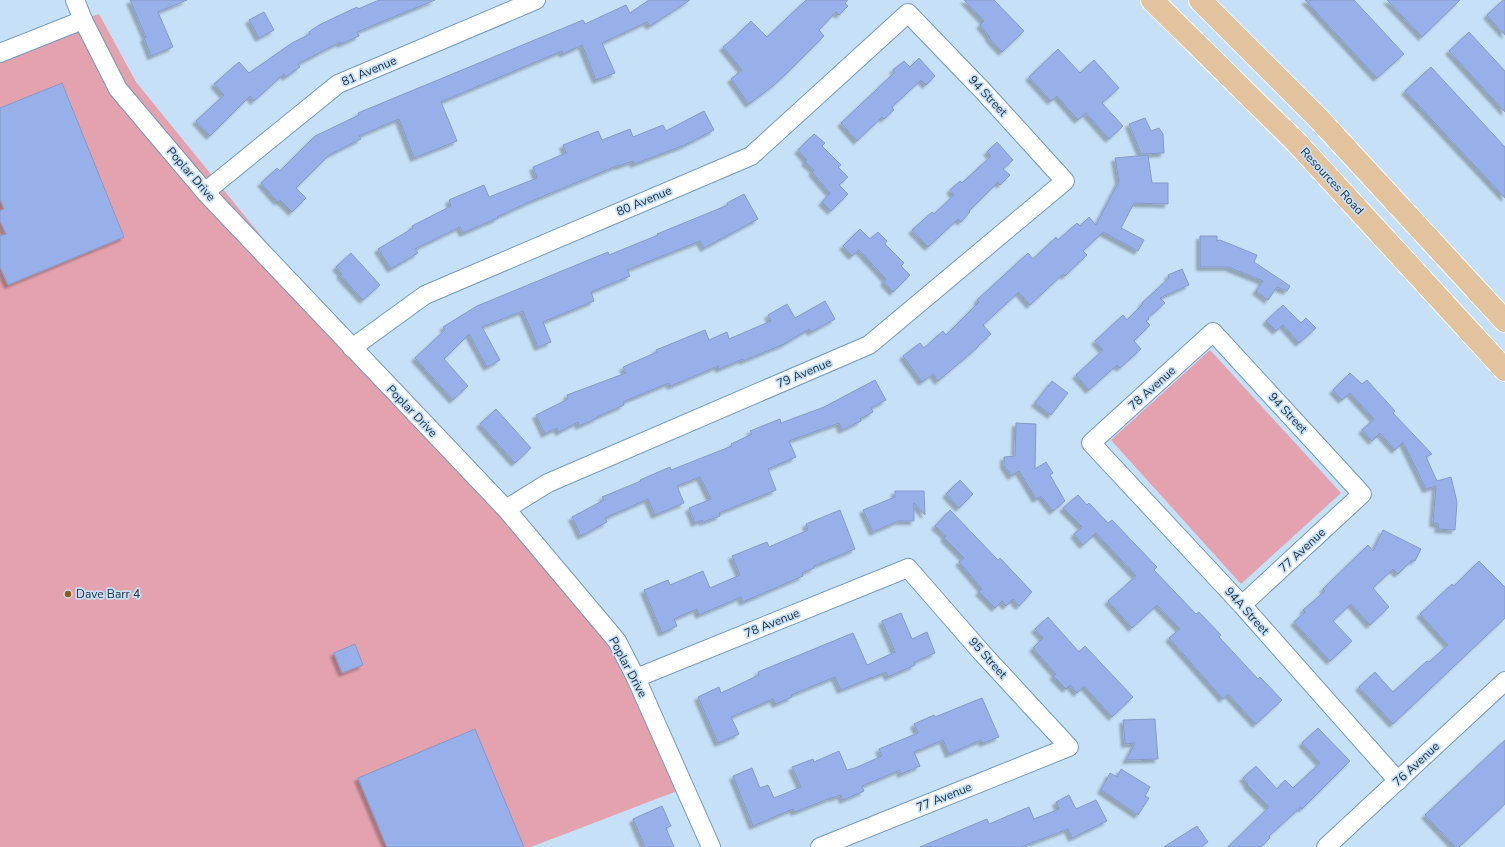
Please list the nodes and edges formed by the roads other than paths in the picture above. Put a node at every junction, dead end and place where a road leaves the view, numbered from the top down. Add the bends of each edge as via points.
1 (75, 0) edge
2 (536, 0) edge
3 (1152, 0) edge
4 (1200, 0) edge
5 (908, 13) joint
6 (83, 20) junction
7 (0, 53) edge
8 (1065, 181) joint
9 (205, 192) junction
10 (1505, 321) edge
11 (1213, 332) joint
12 (352, 348) junction
13 (1505, 370) edge
14 (1091, 443) joint
15 (1362, 494) joint
16 (506, 509) junction
17 (908, 568) joint
18 (1242, 605) junction
19 (636, 678) junction
20 (1505, 681) edge
21 (1069, 747) joint
22 (1398, 781) junction
23 (711, 847) edge
24 (820, 847) edge
25 (1326, 847) edge

1 - 6 street, Poplar Drive
2 - 9 street, 81 Avenue via 338,84
3 - 13 main road, Resources Road via 1297,143
4 - 10 main road via 1318,118
5 - 8 street, 94 Street
5 - 12 street, 80 Avenue via 750,156 425,295
6 - 7 street
6 - 9 street, Poplar Drive via 118,89
8 - 16 street, 79 Avenue via 869,345 548,483
9 - 12 street, Poplar Drive
11 - 14 street, 78 Avenue
11 - 15 street, 94 Street
12 - 16 street, Poplar Drive
14 - 18 street, 94A Street
15 - 18 street, 77 Avenue
16 - 19 street, Poplar Drive via 617,641
17 - 19 street, 78 Avenue
17 - 21 street, 95 Street
18 - 22 street, 94A Street
19 - 23 street, Poplar Drive
20 - 22 street, 76 Avenue
21 - 24 street, 77 Avenue
22 - 25 street, 76 Avenue

